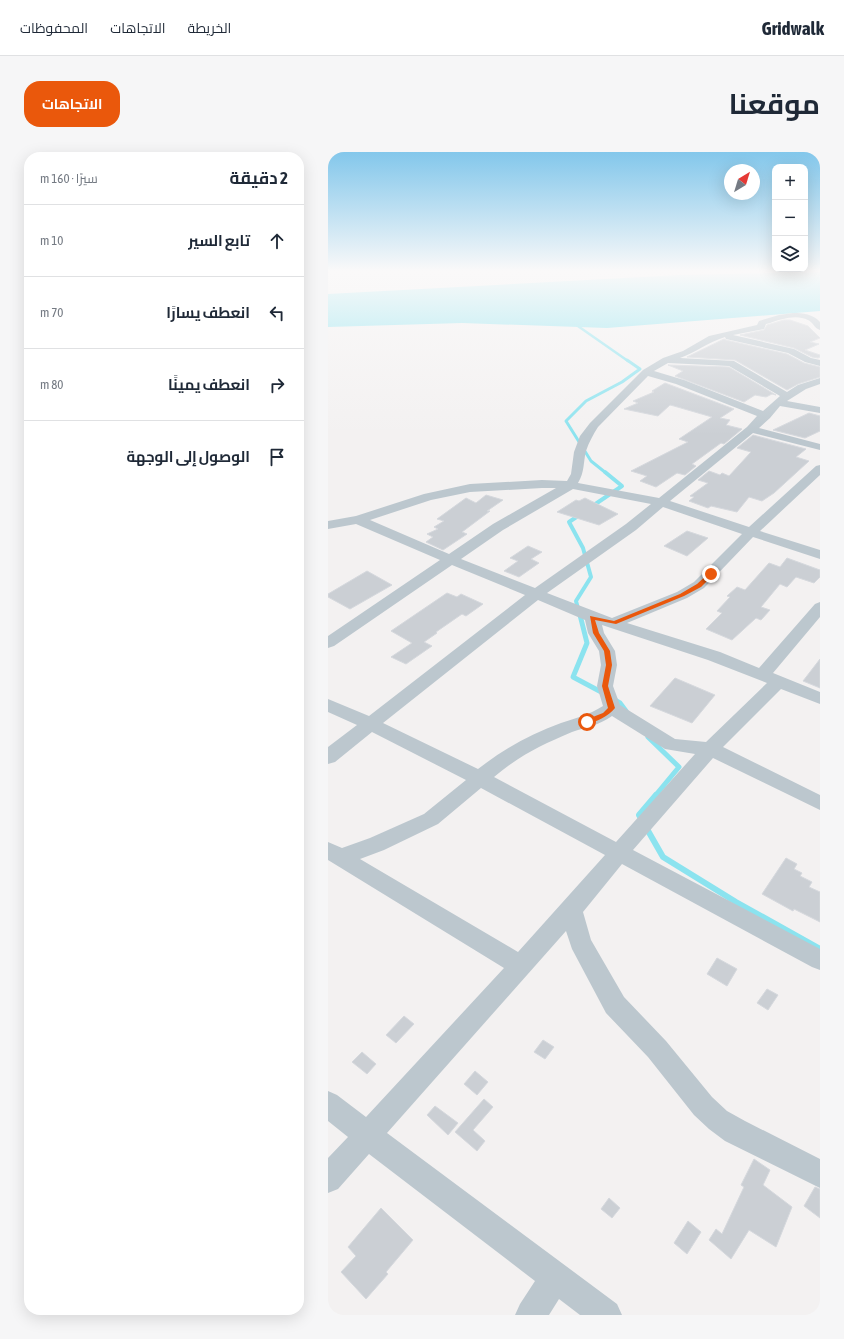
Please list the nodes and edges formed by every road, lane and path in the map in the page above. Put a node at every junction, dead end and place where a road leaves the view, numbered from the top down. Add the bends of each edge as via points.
1 (761, 326) edge
2 (723, 336) junction
3 (666, 360) junction
4 (820, 363) edge
5 (646, 372) junction
6 (820, 381) edge
7 (782, 399) junction
8 (820, 410) edge
9 (766, 416) junction
10 (751, 429) junction
11 (820, 447) edge
12 (820, 469) edge
13 (571, 485) junction
14 (659, 502) junction
15 (358, 520) junction
16 (328, 525) edge
17 (750, 533) junction
18 (820, 555) edge
19 (451, 560) junction
20 (535, 595) junction
21 (820, 607) edge
22 (592, 617) junction
23 (614, 623) junction
24 (328, 643) edge
25 (770, 678) junction
26 (820, 698) edge
27 (328, 706) edge
28 (612, 708) junction
29 (371, 724) junction
30 (710, 749) junction
31 (328, 757) edge
32 (481, 779) junction
33 (820, 803) edge
34 (334, 853) edge
35 (619, 853) junction
36 (571, 910) junction
37 (820, 960) edge
38 (521, 966) junction
39 (328, 1104) edge
40 (368, 1136) junction
41 (820, 1174) edge
42 (328, 1180) edge
43 (555, 1278) junction
44 (531, 1315) edge
45 (606, 1315) edge

1 - 2 street
2 - 3 street via 712,338 686,353
2 - 4 street via 791,351
3 - 5 street
3 - 7 street via 731,363 763,381
5 - 9 street via 680,382
5 - 13 street via 586,436 580,452 577,474
6 - 7 street via 802,387
7 - 8 street
7 - 9 street
9 - 10 street
10 - 11 street
10 - 14 street
12 - 17 street
13 - 14 street
13 - 15 street via 470,488 428,497
13 - 19 street via 498,527
14 - 17 street
14 - 20 street via 631,527
15 - 16 street
15 - 19 street
17 - 18 street
17 - 23 street via 699,585 682,595
19 - 20 street
19 - 24 street
20 - 22 street
20 - 29 street
21 - 25 street
22 - 23 street
22 - 28 street via 596,633 607,651 609,665 605,686
23 - 25 street via 714,656
25 - 26 street
25 - 30 street
27 - 29 street
28 - 30 street via 671,745
28 - 32 street via 598,718 531,742 501,761
29 - 31 street
29 - 32 street
30 - 33 street
30 - 35 street
32 - 34 street via 431,819 377,844
32 - 35 street
34 - 38 street
35 - 36 street
35 - 37 street
36 - 38 street
36 - 41 street via 580,942 615,1005 657,1049 703,1106 735,1131
38 - 40 street
39 - 40 street
40 - 42 street
40 - 43 street
43 - 44 street
43 - 45 street

